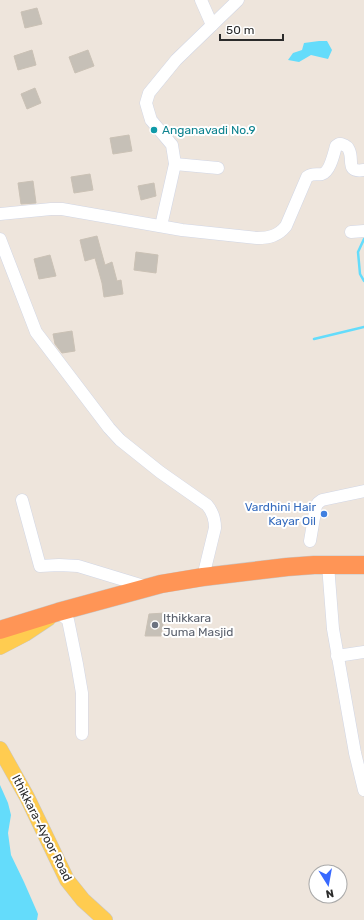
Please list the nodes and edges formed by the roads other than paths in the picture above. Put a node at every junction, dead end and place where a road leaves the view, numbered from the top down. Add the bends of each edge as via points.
1 (201, 0) edge
2 (238, 0) edge
3 (212, 25) junction
4 (175, 164) junction
5 (218, 168) dead end
6 (364, 170) edge
7 (0, 214) edge
8 (161, 226) junction
9 (364, 231) edge
10 (350, 232) dead end
11 (0, 239) edge
12 (364, 491) edge
13 (22, 500) dead end
14 (310, 541) dead end
15 (328, 565) junction
16 (364, 565) edge
17 (204, 577) junction
18 (147, 587) junction
19 (58, 612) junction
20 (0, 630) edge
21 (0, 647) edge
22 (364, 652) edge
23 (337, 656) junction
24 (82, 734) dead end
25 (0, 749) edge
26 (364, 790) edge
27 (105, 920) edge

1 - 3 street
2 - 3 street
3 - 4 street via 176,60 149,93 146,103 152,120 172,145
4 - 5 street
4 - 8 street
6 - 8 street via 353,169 348,148 338,144 327,171 306,177 286,226 273,236 257,238
7 - 8 street via 62,209
9 - 10 street
11 - 17 street via 36,332 105,422 120,440 207,505 212,512 215,528
12 - 14 street via 318,503
13 - 18 street via 40,566 78,566
15 - 16 highway
15 - 17 highway
15 - 23 street via 332,629
17 - 18 highway
18 - 19 highway
19 - 20 highway
19 - 21 main road
19 - 24 street via 68,620 77,664 82,693
22 - 23 street
23 - 26 street
25 - 27 main road, Ithikkara-Ayoor Road via 27,797 67,880 83,900

